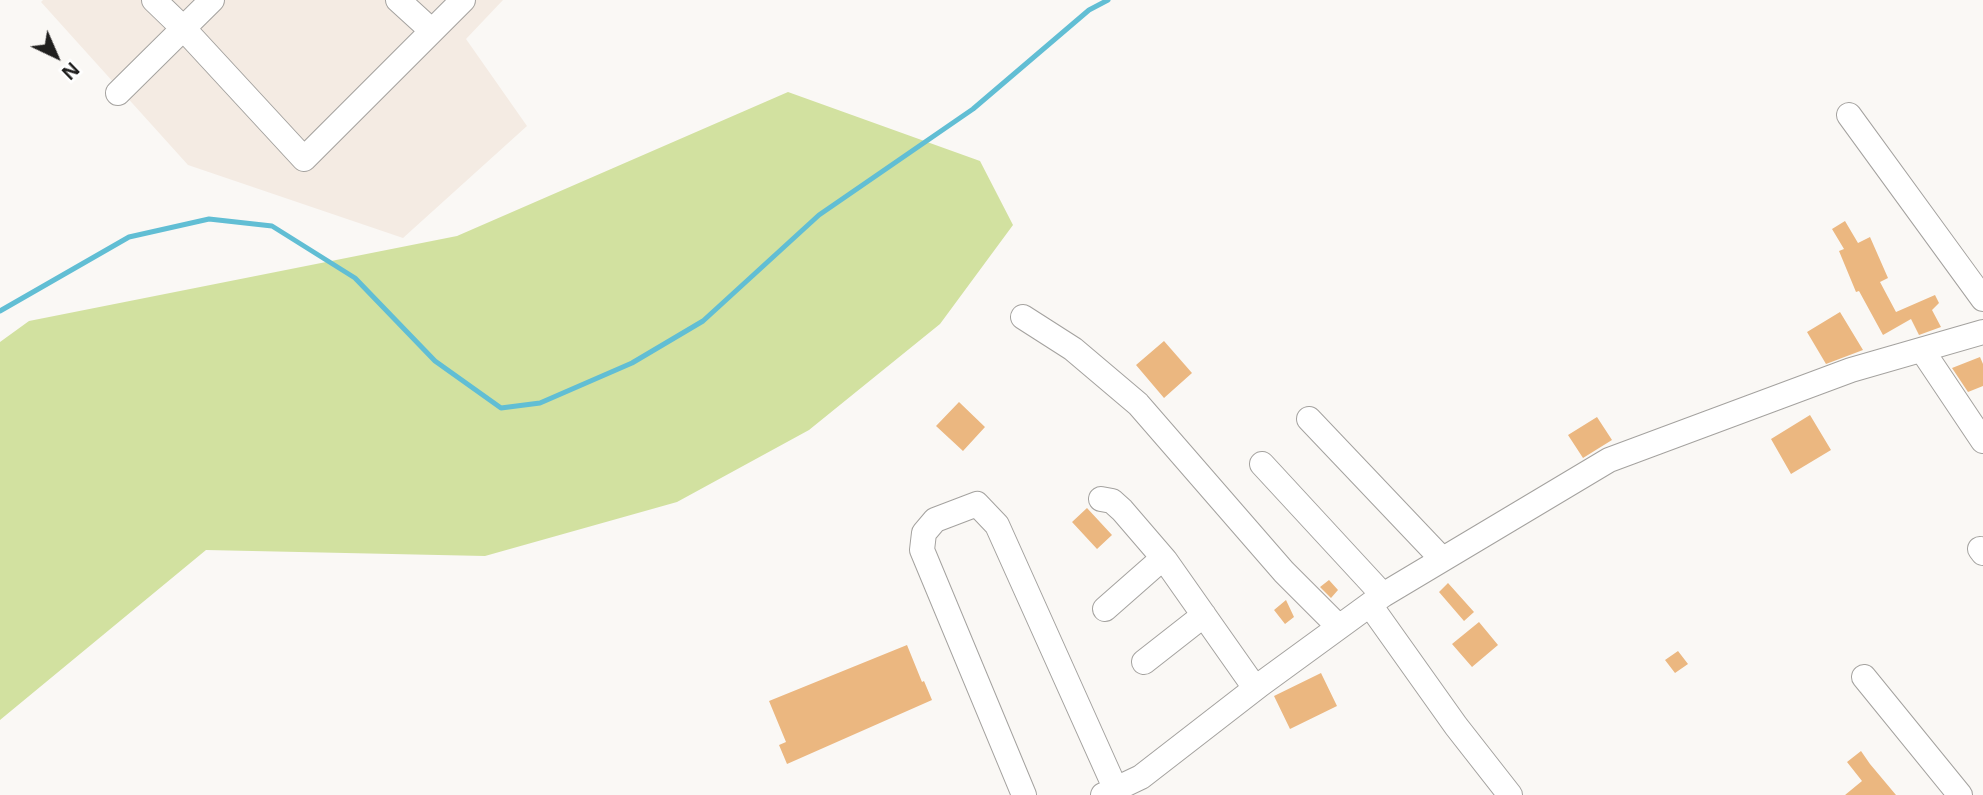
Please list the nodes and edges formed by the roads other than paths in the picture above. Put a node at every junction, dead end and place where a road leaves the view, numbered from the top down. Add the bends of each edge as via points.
1 (154, 0) edge
2 (212, 0) edge
3 (398, 0) edge
4 (463, 0) edge
5 (184, 29) junction
6 (432, 32) junction
7 (118, 93) dead end
8 (1849, 115) dead end
9 (1983, 299) edge
10 (1023, 317) dead end
11 (1983, 332) edge
12 (1922, 349) junction
13 (1309, 419) dead end
14 (1983, 441) edge
15 (1262, 464) dead end
16 (1101, 499) dead end
17 (1163, 558) junction
18 (1443, 559) junction
19 (1376, 600) junction
20 (1105, 609) dead end
21 (1203, 615) junction
22 (1339, 627) junction
23 (1144, 662) dead end
24 (1864, 677) dead end
25 (1255, 688) junction
26 (1110, 792) edge
27 (1024, 795) edge
28 (1510, 795) edge
29 (1960, 795) edge

1 - 5 street
2 - 5 street
3 - 6 street
4 - 6 street
5 - 6 street via 304,159
5 - 7 street
8 - 9 street
10 - 22 street via 1073,349 1138,404 1284,572
11 - 12 street
12 - 14 street
12 - 18 street via 1851,370 1609,460
13 - 18 street
15 - 19 street
16 - 17 street via 1122,510
17 - 20 street
17 - 21 street
18 - 19 street
19 - 22 street
19 - 28 street via 1456,726
21 - 23 street
21 - 25 street
22 - 25 street
24 - 29 street
25 - 26 street via 1141,777
26 - 27 street via 998,525 977,504 935,520 923,533 922,550

